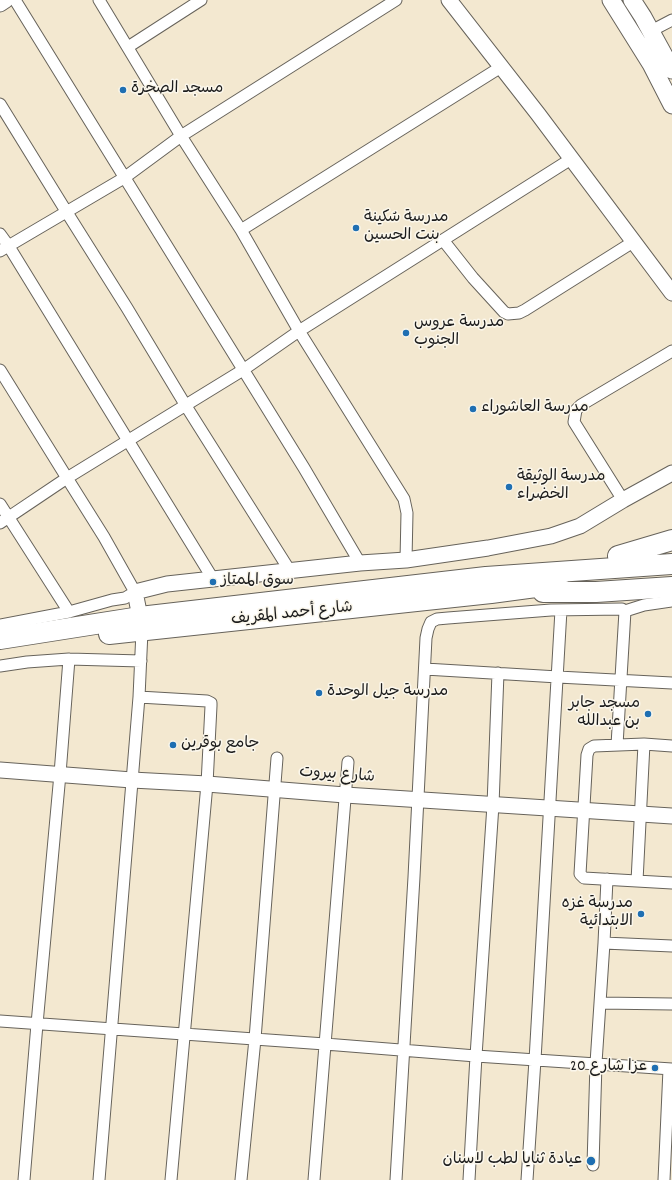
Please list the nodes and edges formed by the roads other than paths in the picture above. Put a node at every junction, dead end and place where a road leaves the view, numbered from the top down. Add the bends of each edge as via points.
1 (6, 0) edge
2 (15, 0) edge
3 (99, 0) edge
4 (201, 0) edge
5 (396, 0) edge
6 (449, 0) edge
7 (611, 0) edge
8 (632, 0) edge
9 (0, 4) edge
10 (672, 20) edge
11 (651, 31) junction
12 (128, 47) junction
13 (500, 67) junction
14 (672, 70) edge
15 (0, 104) edge
16 (672, 105) edge
17 (181, 136) junction
18 (571, 159) junction
19 (124, 178) junction
20 (66, 211) junction
21 (241, 230) junction
22 (0, 234) edge
23 (443, 240) junction
24 (633, 242) junction
25 (4, 248) edge
26 (672, 293) edge
27 (299, 331) junction
28 (672, 351) edge
29 (0, 370) edge
30 (243, 370) junction
31 (186, 406) junction
32 (128, 441) junction
33 (672, 473) edge
34 (66, 478) junction
35 (623, 500) junction
36 (0, 504) edge
37 (4, 520) edge
38 (672, 540) edge
39 (672, 550) edge
40 (618, 556) junction
41 (406, 560) junction
42 (360, 563) junction
43 (672, 564) edge
44 (290, 571) junction
45 (584, 576) junction
46 (672, 576) edge
47 (213, 579) junction
48 (488, 585) junction
49 (672, 587) edge
50 (135, 592) junction
51 (672, 601) edge
52 (561, 610) junction
53 (625, 611) junction
54 (69, 612) junction
55 (141, 624) junction
56 (0, 626) edge
57 (0, 639) edge
58 (0, 651) edge
59 (69, 658) junction
60 (141, 661) junction
61 (0, 666) edge
62 (425, 669) junction
63 (498, 673) junction
64 (558, 677) junction
65 (620, 680) junction
66 (672, 683) edge
67 (139, 697) junction
68 (644, 744) junction
69 (617, 745) junction
70 (672, 746) edge
71 (277, 758) dead end
72 (348, 762) dead end
73 (0, 770) edge
74 (60, 774) junction
75 (132, 780) junction
76 (207, 784) junction
77 (274, 789) junction
78 (345, 795) junction
79 (418, 800) junction
80 (493, 805) junction
81 (549, 808) junction
82 (584, 810) junction
83 (641, 814) junction
84 (672, 816) edge
85 (606, 879) junction
86 (637, 881) junction
87 (672, 882) edge
88 (604, 943) junction
89 (672, 946) edge
90 (600, 1002) junction
91 (672, 1004) edge
92 (0, 1021) edge
93 (37, 1024) junction
94 (110, 1029) junction
95 (184, 1034) junction
96 (255, 1039) junction
97 (324, 1044) junction
98 (403, 1051) junction
99 (476, 1056) junction
100 (535, 1060) junction
101 (596, 1063) junction
102 (670, 1069) edge
103 (669, 1134) edge
104 (592, 1165) dead end
105 (24, 1180) edge
106 (99, 1180) edge
107 (171, 1180) edge
108 (241, 1180) edge
109 (314, 1180) edge
110 (396, 1180) edge
111 (469, 1180) edge
112 (527, 1180) edge
113 (664, 1180) edge

1 - 9 street
2 - 19 street
3 - 12 street
4 - 12 street
5 - 17 street
6 - 13 street
7 - 16 main road via 651,64
8 - 11 main road
10 - 11 street
11 - 14 main road
12 - 17 street
13 - 18 street
13 - 21 street
15 - 20 street
17 - 19 street
17 - 21 street
18 - 23 street
18 - 24 street
19 - 20 street
19 - 30 street
20 - 25 street
20 - 31 street
21 - 27 street
22 - 25 street
23 - 24 street via 473,278 508,314 525,310
23 - 27 street
24 - 26 street
25 - 32 street
27 - 30 street
27 - 41 street via 404,499 407,513
28 - 35 street via 576,410 574,422
29 - 34 street
30 - 31 street
30 - 42 street
31 - 32 street
31 - 44 street
32 - 34 street
32 - 47 street
33 - 35 street
34 - 37 street
34 - 50 street
35 - 41 street via 580,526 551,536
36 - 37 street
37 - 54 street
38 - 40 highway
39 - 40 highway
40 - 48 highway via 517,569
41 - 42 street
42 - 44 street
43 - 45 highway
44 - 47 street
45 - 46 highway
45 - 48 highway, شارع أحمد المقريف via 560,584
47 - 50 street via 167,584
48 - 49 highway via 596,592
48 - 55 highway, شارع أحمد المقريف
50 - 54 street via 125,598
50 - 55 street
51 - 53 street
52 - 53 street via 622,608
52 - 62 street via 436,619 431,622 426,638
52 - 64 street
53 - 65 street
54 - 56 street
55 - 57 highway, شارع أحمد المقريف
55 - 58 highway, شارع أحمد المقريف via 104,635
55 - 60 street
59 - 60 street
59 - 61 street
59 - 74 street
60 - 67 street
62 - 63 street
62 - 79 street
63 - 64 street
63 - 80 street
64 - 65 street
64 - 81 street
65 - 66 street
65 - 69 street
67 - 75 street
67 - 76 street via 211,703
68 - 69 street
68 - 70 street
68 - 83 street
69 - 82 street via 594,746 589,749
71 - 77 street
72 - 78 street
73 - 74 street, شارع بيروت
74 - 75 street, شارع بيروت
74 - 93 street
75 - 76 street, شارع بيروت
75 - 94 street
76 - 77 street, شارع بيروت
76 - 95 street
77 - 78 street, شارع بيروت
77 - 96 street
78 - 79 street, شارع بيروت
78 - 97 street
79 - 80 street, شارع بيروت
79 - 98 street
80 - 81 street, شارع بيروت
80 - 99 street
81 - 82 street, شارع بيروت
81 - 100 street
82 - 83 street, شارع بيروت
82 - 85 street via 580,874 584,878
83 - 84 street, شارع بيروت
83 - 86 street
85 - 86 street
85 - 88 street
86 - 87 street
88 - 89 street
88 - 90 street
90 - 91 street
90 - 101 street
92 - 93 street
93 - 94 street
93 - 105 street
94 - 95 street
94 - 106 street
95 - 96 street
95 - 107 street
96 - 97 street
96 - 108 street
97 - 98 street
97 - 109 street
98 - 99 street
98 - 110 street
99 - 100 street
99 - 111 street
100 - 101 street
100 - 112 street
101 - 102 street
101 - 104 street
102 - 103 street
103 - 113 street

